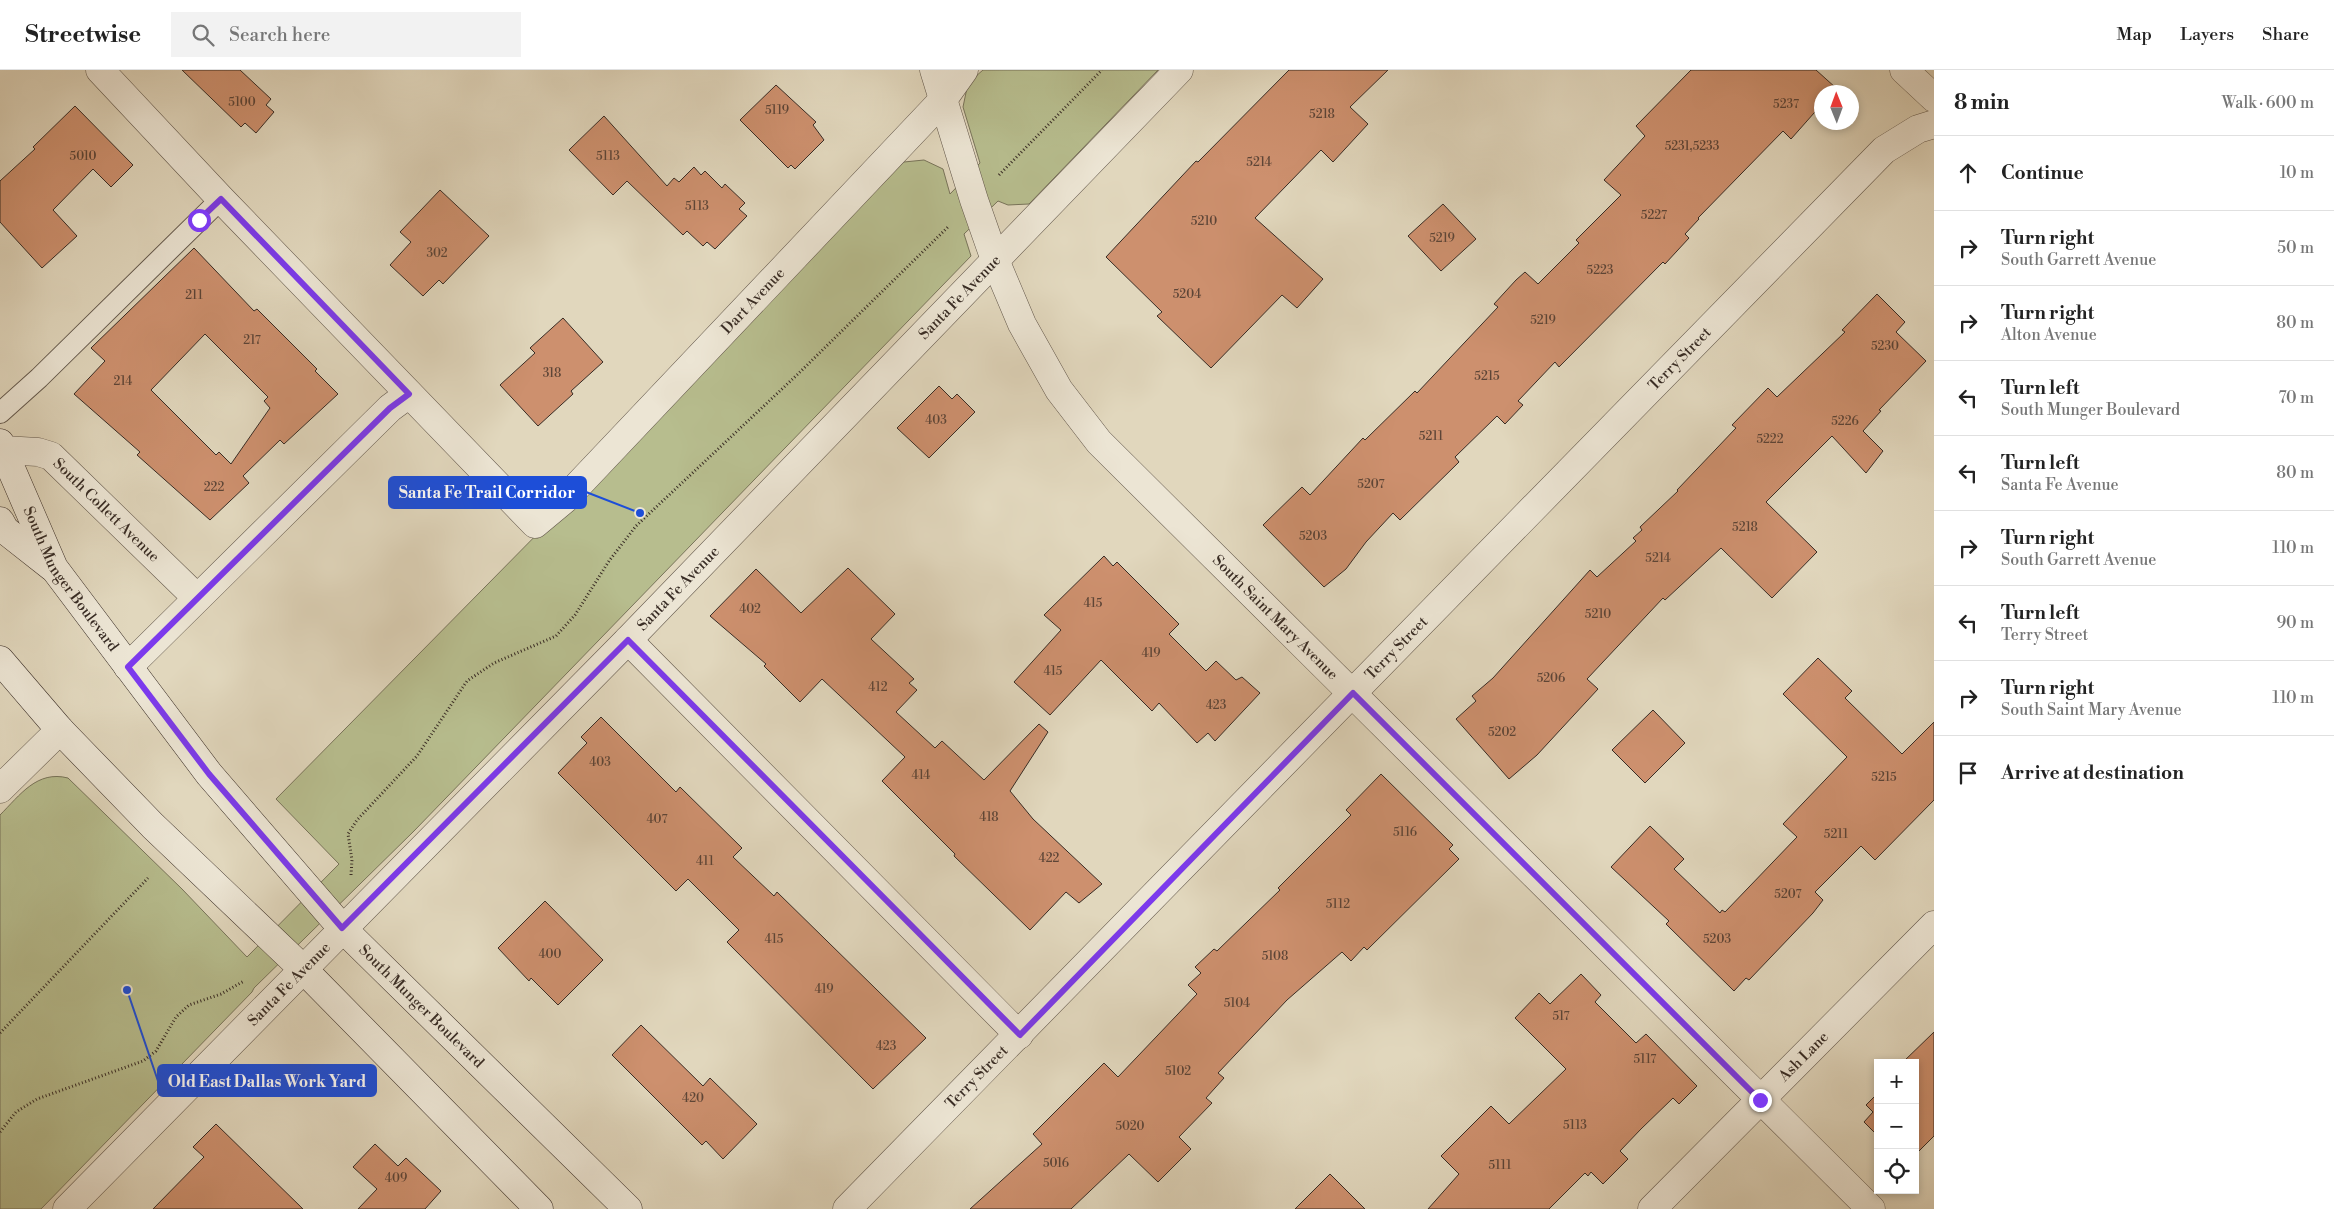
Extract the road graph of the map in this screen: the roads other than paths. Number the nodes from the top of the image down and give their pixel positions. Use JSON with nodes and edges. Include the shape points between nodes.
{"nodes":[{"id":1,"x":100,"y":70,"type":"edge"},
{"id":2,"x":934,"y":70,"type":"edge"},
{"id":3,"x":964,"y":70,"type":"edge"},
{"id":4,"x":1179,"y":70,"type":"edge"},
{"id":5,"x":1904,"y":70,"type":"edge"},
{"id":6,"x":1934,"y":98,"type":"edge"},
{"id":7,"x":942,"y":101,"type":"junction"},
{"id":8,"x":1934,"y":124,"type":"edge"},
{"id":9,"x":221,"y":199,"type":"junction"},
{"id":10,"x":995,"y":260,"type":"junction"},
{"id":11,"x":409,"y":394,"type":"junction"},
{"id":12,"x":0,"y":413,"type":"edge"},
{"id":13,"x":2,"y":446,"type":"edge"},
{"id":14,"x":0,"y":521,"type":"edge"},
{"id":15,"x":54,"y":568,"type":"junction"},
{"id":16,"x":197,"y":598,"type":"junction"},
{"id":17,"x":628,"y":640,"type":"junction"},
{"id":18,"x":0,"y":660,"type":"edge"},
{"id":19,"x":128,"y":667,"type":"junction"},
{"id":20,"x":1353,"y":693,"type":"junction"},
{"id":21,"x":60,"y":730,"type":"junction"},
{"id":22,"x":0,"y":789,"type":"edge"},
{"id":23,"x":1934,"y":925,"type":"edge"},
{"id":24,"x":342,"y":928,"type":"junction"},
{"id":25,"x":302,"y":968,"type":"junction"},
{"id":26,"x":1020,"y":1035,"type":"junction"},
{"id":27,"x":1760,"y":1100,"type":"junction"},
{"id":28,"x":67,"y":1209,"type":"edge"},
{"id":29,"x":539,"y":1209,"type":"edge"},
{"id":30,"x":628,"y":1209,"type":"edge"},
{"id":31,"x":847,"y":1209,"type":"edge"},
{"id":32,"x":1652,"y":1209,"type":"edge"},
{"id":33,"x":1871,"y":1209,"type":"edge"}],
"edges":[{"from":1,"to":9,"type":"street"},
{"from":2,"to":7,"type":"street","name":"South Saint Mary Avenue"},
{"from":3,"to":7,"type":"street","name":"Dart Avenue"},
{"from":4,"to":10,"type":"street","name":"Santa Fe Avenue"},
{"from":5,"to":6,"type":"street"},
{"from":7,"to":10,"type":"street","name":"South Saint Mary Avenue"},
{"from":7,"to":11,"type":"street","name":"Dart Avenue","via":[[565,499],[535,524]]},
{"from":8,"to":20,"type":"street","name":"Terry Street","via":[[1918,129],[1884,150]]},
{"from":9,"to":11,"type":"street"},
{"from":9,"to":12,"type":"lane"},
{"from":10,"to":17,"type":"street","name":"Santa Fe Avenue"},
{"from":10,"to":20,"type":"street","name":"South Saint Mary Avenue","via":[[1022,324],[1059,390],[1099,442]]},
{"from":11,"to":16,"type":"street","via":[[390,408]]},
{"from":13,"to":15,"type":"street","name":"South Munger Boulevard"},
{"from":13,"to":16,"type":"street","name":"South Collett Avenue","via":[[51,456]]},
{"from":14,"to":15,"type":"street","via":[[5,530]]},
{"from":15,"to":19,"type":"street","name":"South Munger Boulevard"},
{"from":16,"to":19,"type":"street"},
{"from":17,"to":24,"type":"street","name":"Santa Fe Avenue"},
{"from":17,"to":26,"type":"street"},
{"from":18,"to":21,"type":"street"},
{"from":19,"to":24,"type":"street","name":"South Munger Boulevard","via":[[209,774]]},
{"from":20,"to":26,"type":"street","name":"Terry Street"},
{"from":20,"to":27,"type":"street","name":"South Saint Mary Avenue"},
{"from":21,"to":22,"type":"street"},
{"from":21,"to":25,"type":"street","via":[[153,826]]},
{"from":23,"to":27,"type":"street","name":"Ash Lane"},
{"from":24,"to":25,"type":"street","name":"Santa Fe Avenue"},
{"from":24,"to":30,"type":"street","name":"South Munger Boulevard"},
{"from":25,"to":28,"type":"street","name":"Santa Fe Avenue"},
{"from":25,"to":29,"type":"street"},
{"from":26,"to":31,"type":"street","name":"Terry Street"},
{"from":27,"to":32,"type":"street","name":"Ash Lane"},
{"from":27,"to":33,"type":"street","name":"South Saint Mary Avenue"}]}
